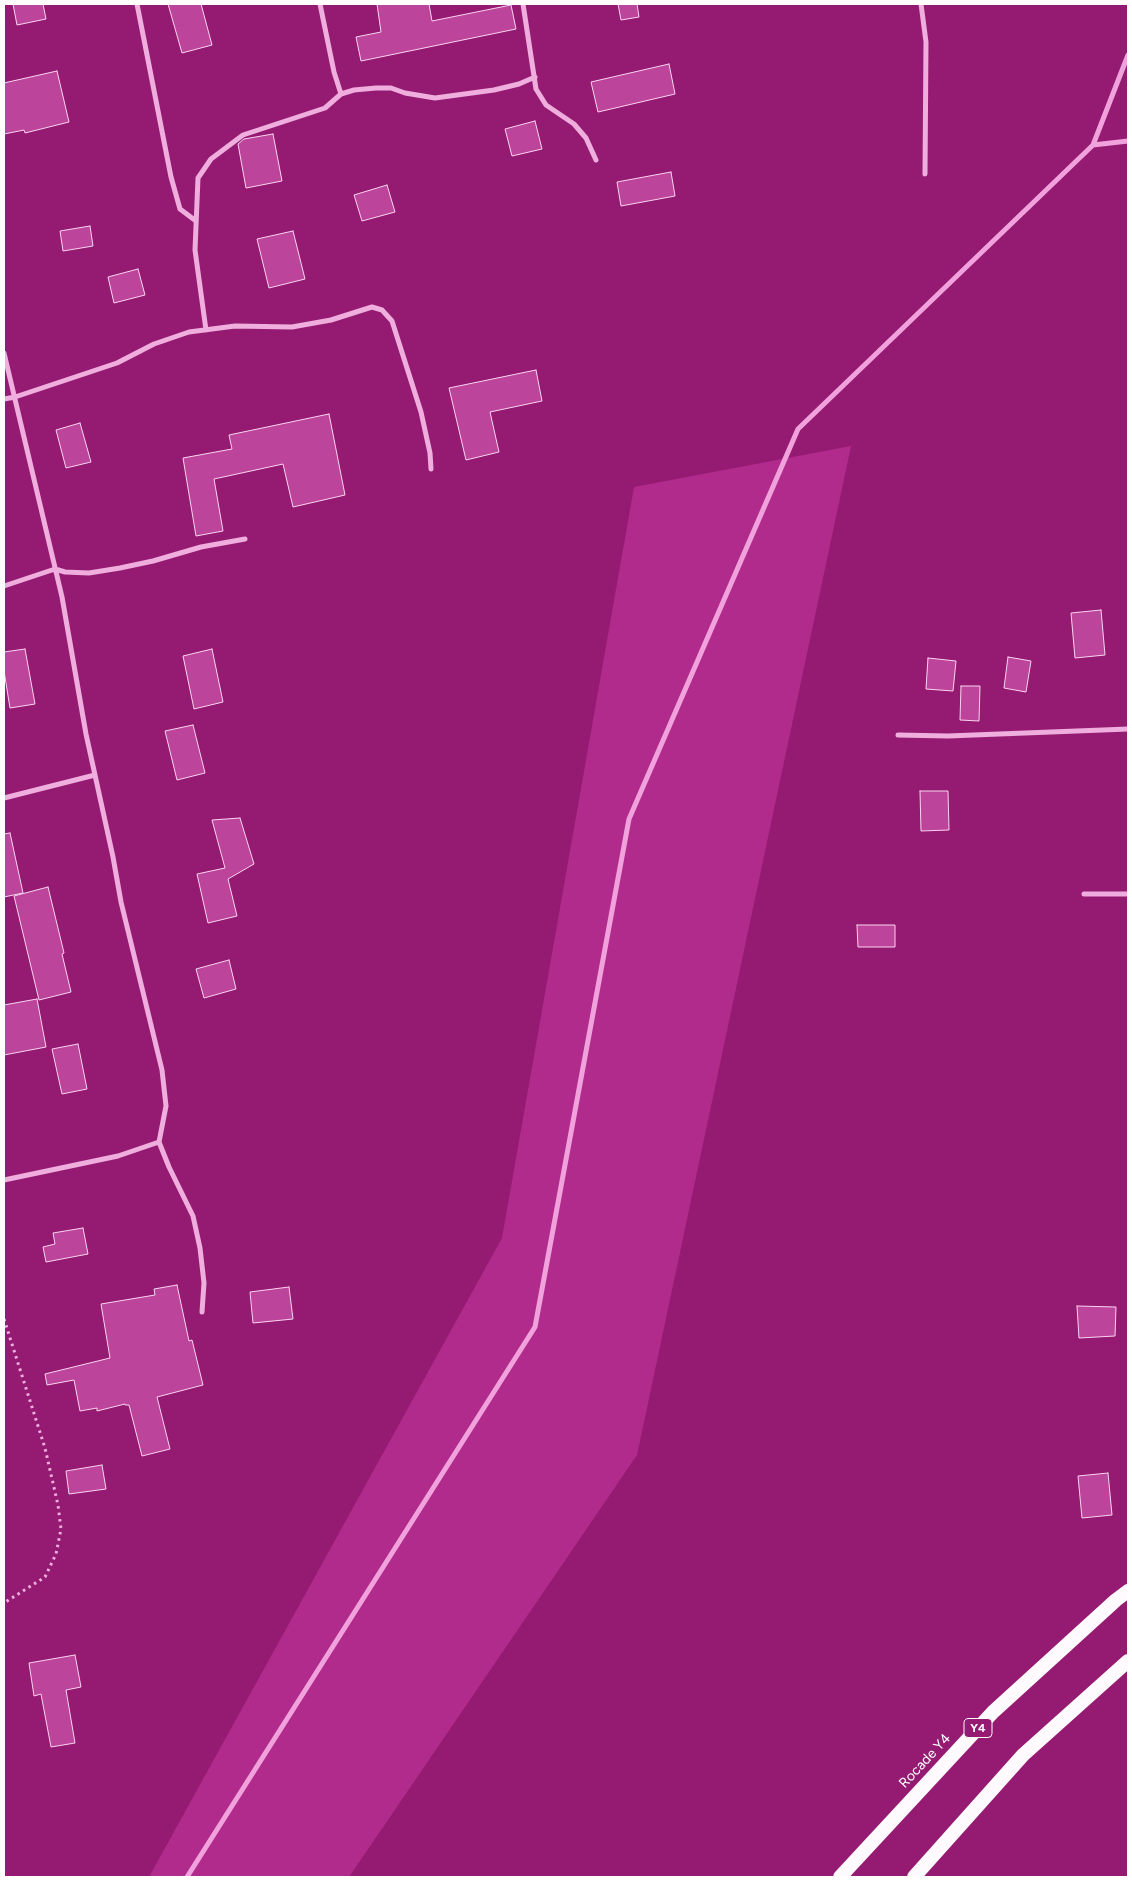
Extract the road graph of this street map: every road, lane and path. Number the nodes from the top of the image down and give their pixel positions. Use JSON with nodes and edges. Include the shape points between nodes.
{"nodes":[{"id":1,"x":136,"y":4,"type":"edge"},
{"id":2,"x":320,"y":4,"type":"edge"},
{"id":3,"x":523,"y":4,"type":"edge"},
{"id":4,"x":921,"y":4,"type":"edge"},
{"id":5,"x":534,"y":77,"type":"junction"},
{"id":6,"x":341,"y":94,"type":"junction"},
{"id":7,"x":596,"y":160,"type":"dead end"},
{"id":8,"x":925,"y":174,"type":"dead end"},
{"id":9,"x":196,"y":221,"type":"junction"},
{"id":10,"x":206,"y":330,"type":"junction"},
{"id":11,"x":4,"y":353,"type":"edge"},
{"id":12,"x":15,"y":397,"type":"junction"},
{"id":13,"x":4,"y":399,"type":"edge"},
{"id":14,"x":431,"y":469,"type":"dead end"},
{"id":15,"x":245,"y":539,"type":"dead end"},
{"id":16,"x":55,"y":568,"type":"junction"},
{"id":17,"x":4,"y":586,"type":"edge"},
{"id":18,"x":1128,"y":729,"type":"edge"},
{"id":19,"x":898,"y":735,"type":"dead end"},
{"id":20,"x":95,"y":775,"type":"junction"},
{"id":21,"x":4,"y":798,"type":"edge"},
{"id":22,"x":1084,"y":894,"type":"dead end"},
{"id":23,"x":1128,"y":894,"type":"edge"},
{"id":24,"x":159,"y":1142,"type":"junction"},
{"id":25,"x":4,"y":1180,"type":"edge"},
{"id":26,"x":202,"y":1312,"type":"dead end"},
{"id":27,"x":4,"y":1318,"type":"edge"},
{"id":28,"x":1128,"y":1591,"type":"edge"},
{"id":29,"x":4,"y":1604,"type":"edge"},
{"id":30,"x":1128,"y":1661,"type":"edge"},
{"id":31,"x":840,"y":1877,"type":"edge"},
{"id":32,"x":914,"y":1877,"type":"edge"}],
"edges":[{"from":1,"to":9,"type":"street","via":[[171,177],[180,209]]},
{"from":2,"to":6,"type":"street"},
{"from":3,"to":5,"type":"street"},
{"from":4,"to":8,"type":"street","via":[[926,42]]},
{"from":5,"to":6,"type":"street","via":[[494,90],[435,98],[391,88]]},
{"from":5,"to":7,"type":"street","via":[[536,89],[546,105],[574,124],[586,138]]},
{"from":6,"to":9,"type":"street","via":[[324,108],[243,135],[211,159],[198,178]]},
{"from":9,"to":10,"type":"street","via":[[194,250]]},
{"from":10,"to":12,"type":"street","via":[[154,344],[117,363]]},
{"from":10,"to":14,"type":"street","via":[[235,326],[292,327],[331,320],[372,307],[382,310],[392,321],[421,412]]},
{"from":11,"to":12,"type":"street"},
{"from":12,"to":13,"type":"street"},
{"from":12,"to":16,"type":"street"},
{"from":15,"to":16,"type":"street","via":[[96,571],[65,572]]},
{"from":16,"to":17,"type":"street"},
{"from":16,"to":20,"type":"street"},
{"from":18,"to":19,"type":"street","via":[[958,736]]},
{"from":20,"to":21,"type":"street"},
{"from":20,"to":24,"type":"street","via":[[121,902],[162,1070],[166,1106]]},
{"from":22,"to":23,"type":"street"},
{"from":24,"to":25,"type":"street","via":[[118,1156]]},
{"from":24,"to":26,"type":"street","via":[[193,1216],[204,1283]]},
{"from":27,"to":29,"type":"path","via":[[45,1448],[61,1529],[56,1554],[46,1577]]},
{"from":28,"to":31,"type":"highway","name":"Rocade Y4","number":"Y4","via":[[993,1712]]},
{"from":30,"to":32,"type":"highway","via":[[1023,1755]]}]}
